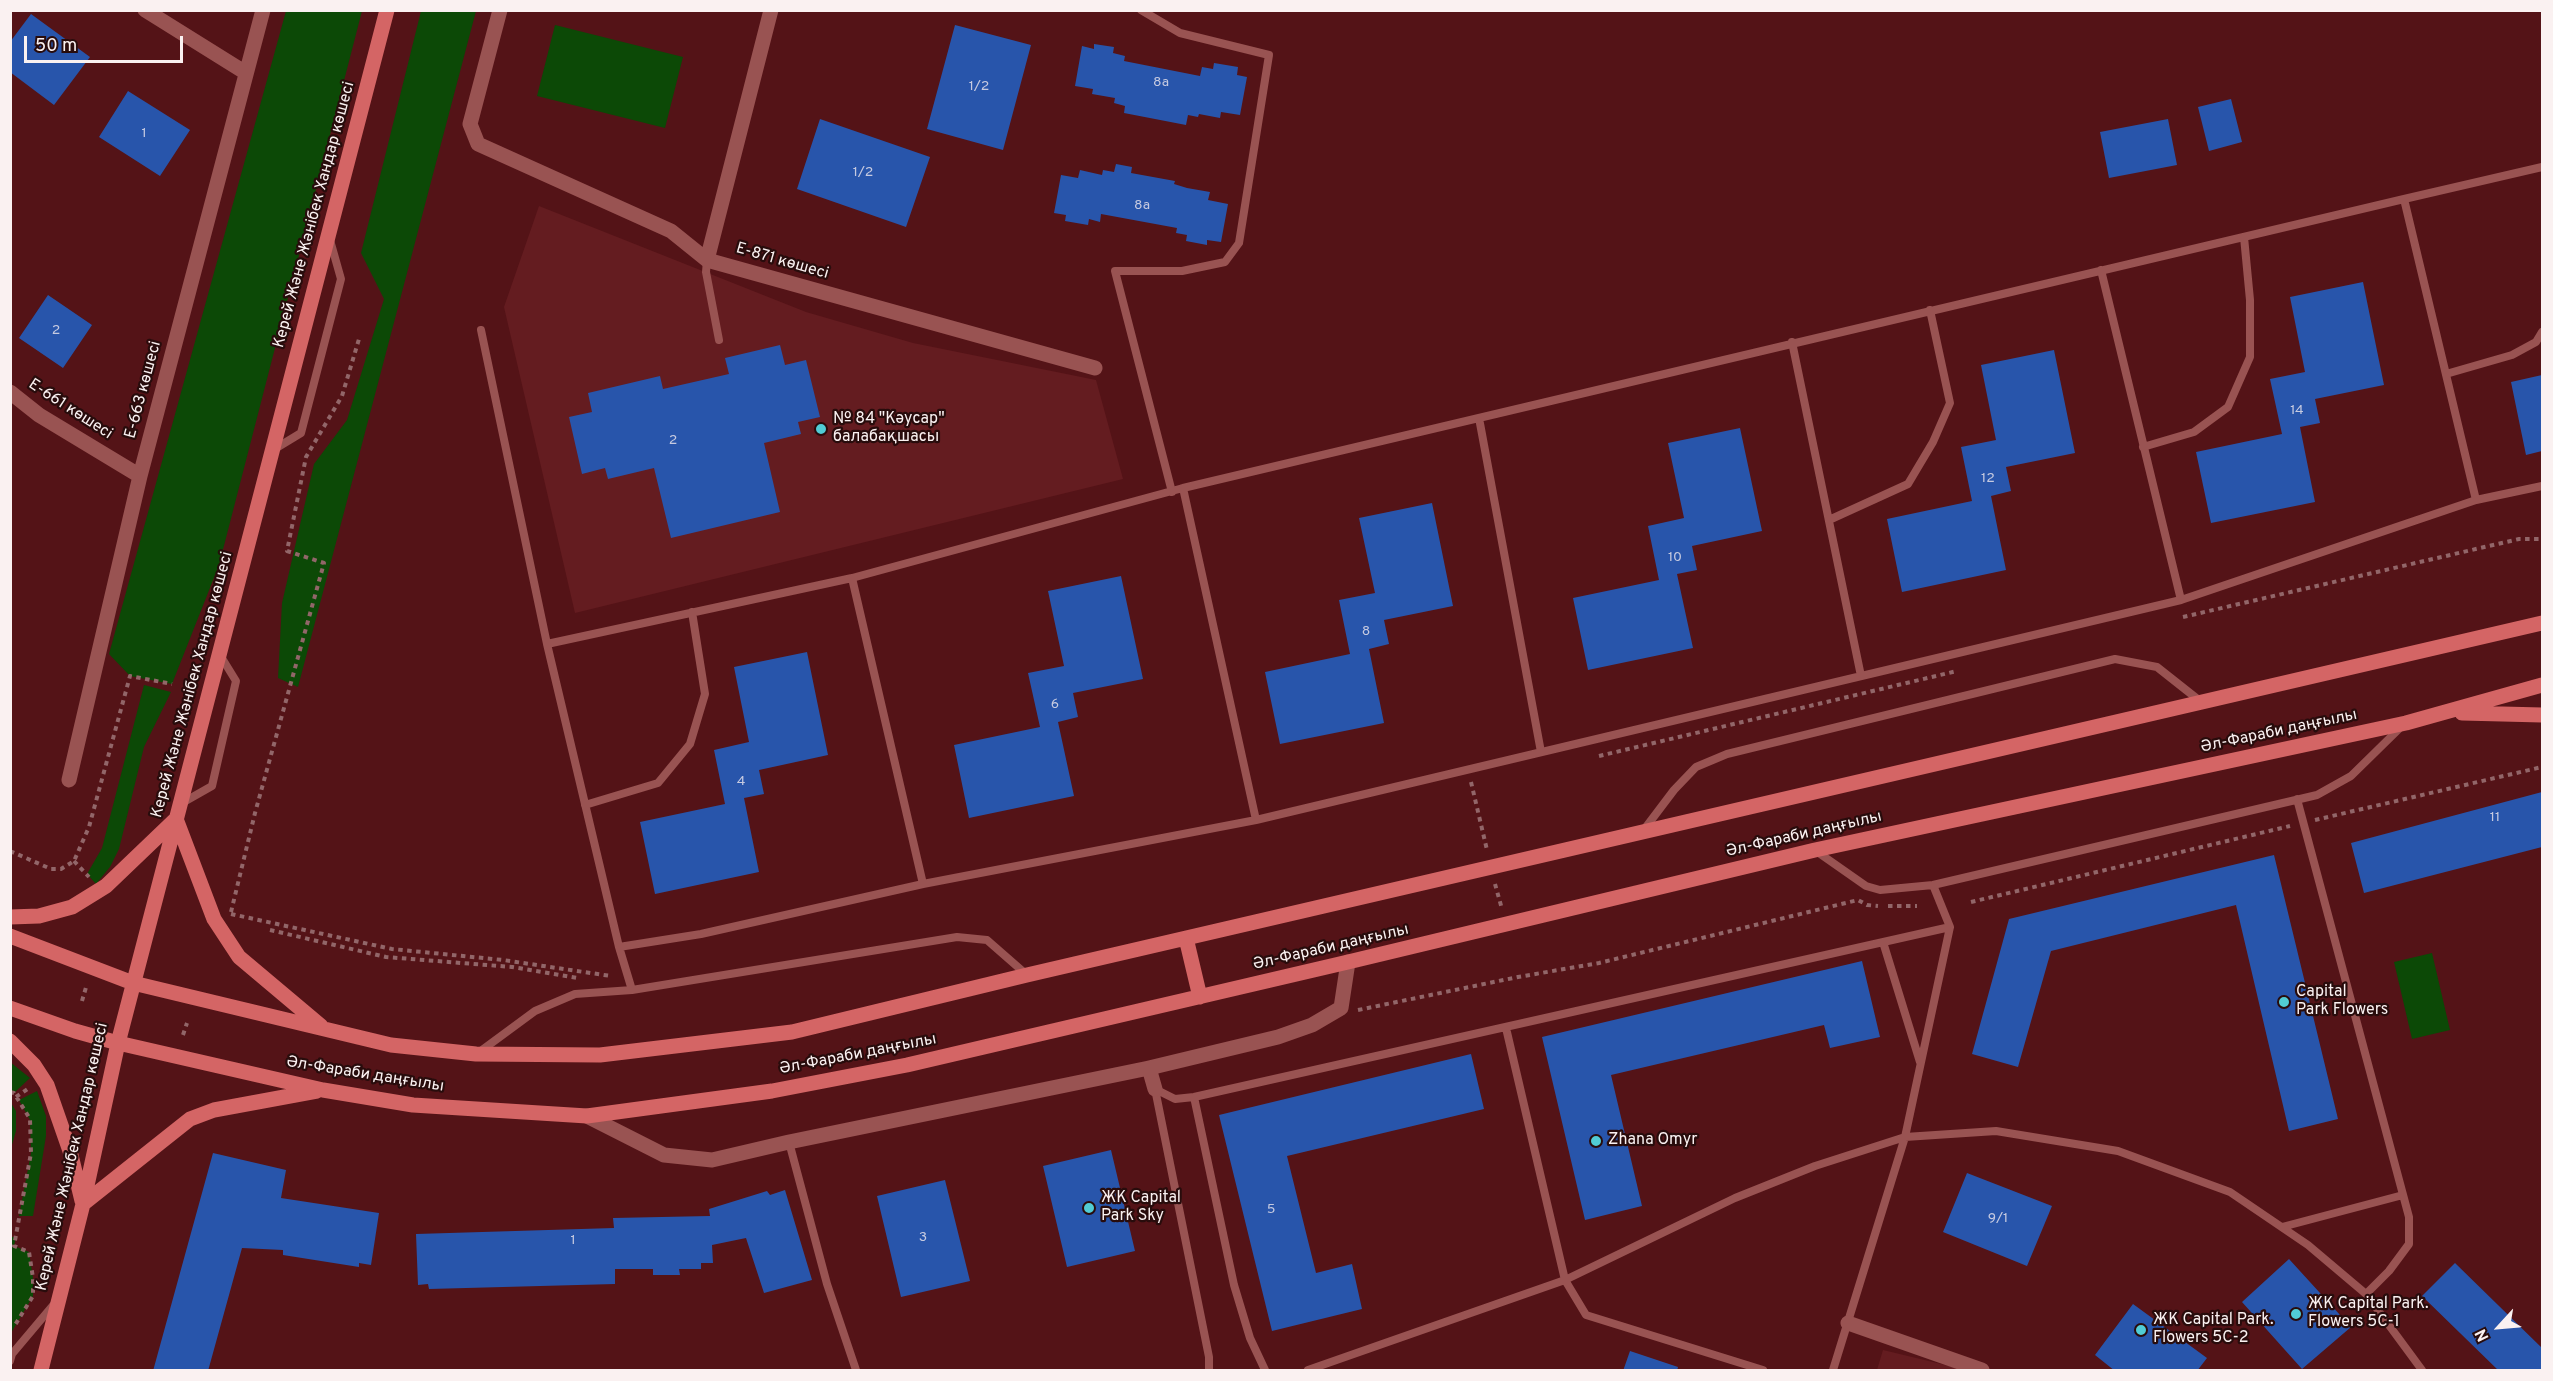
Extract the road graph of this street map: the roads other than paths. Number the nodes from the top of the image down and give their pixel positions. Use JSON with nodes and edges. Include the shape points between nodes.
{"nodes":[{"id":1,"x":145,"y":10,"type":"edge"},
{"id":2,"x":263,"y":10,"type":"edge"},
{"id":3,"x":387,"y":10,"type":"edge"},
{"id":4,"x":500,"y":10,"type":"edge"},
{"id":5,"x":771,"y":10,"type":"edge"},
{"id":6,"x":1141,"y":10,"type":"edge"},
{"id":7,"x":246,"y":73,"type":"junction"},
{"id":8,"x":2542,"y":167,"type":"edge"},
{"id":9,"x":2404,"y":199,"type":"junction"},
{"id":10,"x":329,"y":234,"type":"junction"},
{"id":11,"x":2244,"y":237,"type":"junction"},
{"id":12,"x":707,"y":260,"type":"junction"},
{"id":13,"x":2101,"y":270,"type":"junction"},
{"id":14,"x":1930,"y":310,"type":"junction"},
{"id":15,"x":481,"y":330,"type":"dead end"},
{"id":16,"x":2542,"y":332,"type":"edge"},
{"id":17,"x":719,"y":340,"type":"dead end"},
{"id":18,"x":1792,"y":342,"type":"junction"},
{"id":19,"x":1095,"y":368,"type":"dead end"},
{"id":20,"x":2446,"y":374,"type":"junction"},
{"id":21,"x":10,"y":392,"type":"edge"},
{"id":22,"x":1479,"y":418,"type":"junction"},
{"id":23,"x":2144,"y":447,"type":"junction"},
{"id":24,"x":273,"y":451,"type":"junction"},
{"id":25,"x":140,"y":476,"type":"junction"},
{"id":26,"x":2542,"y":486,"type":"edge"},
{"id":27,"x":1183,"y":488,"type":"junction"},
{"id":28,"x":1172,"y":492,"type":"junction"},
{"id":29,"x":2476,"y":500,"type":"junction"},
{"id":30,"x":1828,"y":520,"type":"junction"},
{"id":31,"x":852,"y":578,"type":"junction"},
{"id":32,"x":2181,"y":600,"type":"junction"},
{"id":33,"x":692,"y":612,"type":"junction"},
{"id":34,"x":2542,"y":623,"type":"edge"},
{"id":35,"x":547,"y":644,"type":"junction"},
{"id":36,"x":220,"y":654,"type":"junction"},
{"id":37,"x":1860,"y":676,"type":"junction"},
{"id":38,"x":2542,"y":685,"type":"edge"},
{"id":39,"x":2200,"y":701,"type":"junction"},
{"id":40,"x":2444,"y":712,"type":"junction"},
{"id":41,"x":2542,"y":715,"type":"edge"},
{"id":42,"x":2406,"y":723,"type":"junction"},
{"id":43,"x":1541,"y":752,"type":"junction"},
{"id":44,"x":69,"y":780,"type":"dead end"},
{"id":45,"x":2297,"y":799,"type":"junction"},
{"id":46,"x":182,"y":803,"type":"junction"},
{"id":47,"x":585,"y":806,"type":"junction"},
{"id":48,"x":176,"y":819,"type":"junction"},
{"id":49,"x":1256,"y":820,"type":"junction"},
{"id":50,"x":1643,"y":831,"type":"junction"},
{"id":51,"x":1815,"y":850,"type":"junction"},
{"id":52,"x":923,"y":885,"type":"junction"},
{"id":53,"x":1933,"y":885,"type":"junction"},
{"id":54,"x":10,"y":917,"type":"edge"},
{"id":55,"x":1950,"y":927,"type":"junction"},
{"id":56,"x":10,"y":936,"type":"edge"},
{"id":57,"x":1186,"y":938,"type":"junction"},
{"id":58,"x":1883,"y":942,"type":"junction"},
{"id":59,"x":619,"y":947,"type":"junction"},
{"id":60,"x":1348,"y":962,"type":"junction"},
{"id":61,"x":1028,"y":975,"type":"junction"},
{"id":62,"x":133,"y":983,"type":"junction"},
{"id":63,"x":632,"y":990,"type":"junction"},
{"id":64,"x":1200,"y":997,"type":"junction"},
{"id":65,"x":10,"y":1008,"type":"edge"},
{"id":66,"x":1506,"y":1028,"type":"junction"},
{"id":67,"x":325,"y":1029,"type":"junction"},
{"id":68,"x":10,"y":1041,"type":"edge"},
{"id":69,"x":118,"y":1043,"type":"junction"},
{"id":70,"x":476,"y":1054,"type":"junction"},
{"id":71,"x":1921,"y":1065,"type":"junction"},
{"id":72,"x":1149,"y":1068,"type":"junction"},
{"id":73,"x":1155,"y":1089,"type":"junction"},
{"id":74,"x":323,"y":1090,"type":"junction"},
{"id":75,"x":1194,"y":1097,"type":"junction"},
{"id":76,"x":587,"y":1116,"type":"junction"},
{"id":77,"x":1905,"y":1137,"type":"junction"},
{"id":78,"x":789,"y":1142,"type":"junction"},
{"id":79,"x":2403,"y":1195,"type":"junction"},
{"id":80,"x":83,"y":1204,"type":"junction"},
{"id":81,"x":2282,"y":1227,"type":"junction"},
{"id":82,"x":1565,"y":1280,"type":"junction"},
{"id":83,"x":2366,"y":1294,"type":"junction"},
{"id":84,"x":59,"y":1299,"type":"junction"},
{"id":85,"x":1848,"y":1323,"type":"junction"},
{"id":86,"x":10,"y":1361,"type":"edge"},
{"id":87,"x":40,"y":1371,"type":"edge"},
{"id":88,"x":856,"y":1371,"type":"edge"},
{"id":89,"x":1209,"y":1371,"type":"edge"},
{"id":90,"x":1265,"y":1371,"type":"edge"},
{"id":91,"x":1308,"y":1371,"type":"edge"},
{"id":92,"x":1763,"y":1371,"type":"edge"},
{"id":93,"x":1833,"y":1371,"type":"edge"},
{"id":94,"x":1982,"y":1371,"type":"edge"},
{"id":95,"x":2422,"y":1371,"type":"edge"}],
"edges":[{"from":1,"to":7,"type":"street"},
{"from":2,"to":7,"type":"street","name":"Е-663 көшесі"},
{"from":3,"to":10,"type":"main road","name":"Керей Және Жәнібек Хандар көшесі"},
{"from":4,"to":12,"type":"street","via":[[470,124],[478,144],[671,231]]},
{"from":5,"to":12,"type":"street","name":"Е-871 көшесі"},
{"from":6,"to":28,"type":"lane","via":[[1180,33],[1269,55],[1239,243],[1225,262],[1182,271],[1115,271]]},
{"from":7,"to":25,"type":"street","name":"Е-663 көшесі"},
{"from":8,"to":9,"type":"lane"},
{"from":9,"to":11,"type":"lane"},
{"from":9,"to":20,"type":"lane"},
{"from":10,"to":24,"type":"main road","name":"Керей Және Жәнібек Хандар көшесі"},
{"from":10,"to":24,"type":"lane","via":[[341,279],[307,411],[301,433]]},
{"from":11,"to":13,"type":"lane"},
{"from":11,"to":23,"type":"lane","via":[[2250,357],[2228,408],[2194,432]]},
{"from":12,"to":17,"type":"lane"},
{"from":12,"to":19,"type":"street","name":"Е-871 көшесі"},
{"from":13,"to":14,"type":"lane"},
{"from":13,"to":23,"type":"lane"},
{"from":14,"to":18,"type":"lane"},
{"from":14,"to":30,"type":"lane","via":[[1950,403],[1933,442],[1908,484]]},
{"from":15,"to":35,"type":"lane"},
{"from":16,"to":20,"type":"lane","via":[[2536,342],[2512,355]]},
{"from":18,"to":22,"type":"lane"},
{"from":18,"to":30,"type":"lane"},
{"from":20,"to":29,"type":"lane"},
{"from":21,"to":25,"type":"street","name":"Е-661 көшесі","via":[[39,415]]},
{"from":22,"to":27,"type":"lane"},
{"from":22,"to":43,"type":"lane"},
{"from":23,"to":32,"type":"lane"},
{"from":24,"to":36,"type":"main road","name":"Керей Және Жәнібек Хандар көшесі"},
{"from":25,"to":44,"type":"street","name":"Е-663 көшесі"},
{"from":26,"to":29,"type":"lane"},
{"from":27,"to":28,"type":"lane"},
{"from":27,"to":49,"type":"lane"},
{"from":28,"to":31,"type":"lane"},
{"from":29,"to":32,"type":"lane"},
{"from":30,"to":37,"type":"lane"},
{"from":31,"to":33,"type":"lane"},
{"from":31,"to":52,"type":"lane"},
{"from":32,"to":37,"type":"lane"},
{"from":33,"to":35,"type":"lane"},
{"from":33,"to":47,"type":"lane","via":[[705,694],[690,744],[658,783]]},
{"from":34,"to":39,"type":"main road","name":"Әл-Фараби даңғылы"},
{"from":35,"to":47,"type":"lane"},
{"from":36,"to":46,"type":"main road","name":"Керей Және Жәнібек Хандар көшесі"},
{"from":36,"to":46,"type":"lane","via":[[236,681],[212,786]]},
{"from":37,"to":43,"type":"lane"},
{"from":38,"to":40,"type":"main road","name":"Әл-Фараби даңғылы"},
{"from":39,"to":50,"type":"main road","name":"Әл-Фараби даңғылы"},
{"from":39,"to":50,"type":"lane","via":[[2157,667],[2115,659],[1727,754],[1696,767]]},
{"from":40,"to":41,"type":"main road"},
{"from":40,"to":42,"type":"main road","name":"Әл-Фараби даңғылы"},
{"from":42,"to":45,"type":"lane","via":[[2351,776],[2317,795]]},
{"from":42,"to":51,"type":"main road","name":"Әл-Фараби даңғылы"},
{"from":43,"to":49,"type":"lane"},
{"from":45,"to":53,"type":"lane"},
{"from":45,"to":79,"type":"lane"},
{"from":46,"to":48,"type":"main road","name":"Керей Және Жәнібек Хандар көшесі"},
{"from":47,"to":59,"type":"lane"},
{"from":48,"to":54,"type":"main road","via":[[106,886],[72,907],[39,916]]},
{"from":48,"to":62,"type":"main road","name":"Керей Және Жәнібек Хандар көшесі"},
{"from":48,"to":67,"type":"main road","via":[[213,919],[239,957]]},
{"from":49,"to":52,"type":"lane"},
{"from":50,"to":57,"type":"main road","name":"Әл-Фараби даңғылы"},
{"from":51,"to":53,"type":"lane","via":[[1866,886],[1880,890]]},
{"from":51,"to":60,"type":"main road","name":"Әл-Фараби даңғылы"},
{"from":52,"to":59,"type":"lane","via":[[701,934]]},
{"from":53,"to":55,"type":"lane"},
{"from":55,"to":58,"type":"lane"},
{"from":55,"to":71,"type":"lane"},
{"from":56,"to":62,"type":"main road","name":"Әл-Фараби даңғылы"},
{"from":57,"to":61,"type":"main road","name":"Әл-Фараби даңғылы"},
{"from":57,"to":64,"type":"main road"},
{"from":58,"to":66,"type":"lane"},
{"from":58,"to":71,"type":"lane"},
{"from":59,"to":63,"type":"lane"},
{"from":60,"to":64,"type":"main road","name":"Әл-Фараби даңғылы"},
{"from":60,"to":72,"type":"street","via":[[1341,1008],[1312,1025]]},
{"from":61,"to":63,"type":"lane","via":[[987,940],[957,938]]},
{"from":61,"to":70,"type":"main road","name":"Әл-Фараби даңғылы","via":[[792,1032],[600,1055]]},
{"from":62,"to":67,"type":"main road","name":"Әл-Фараби даңғылы"},
{"from":62,"to":69,"type":"main road","name":"Керей Және Жәнібек Хандар көшесі"},
{"from":63,"to":70,"type":"lane","via":[[575,994],[535,1011]]},
{"from":64,"to":76,"type":"main road","name":"Әл-Фараби даңғылы","via":[[907,1065]]},
{"from":65,"to":69,"type":"main road","name":"Әл-Фараби даңғылы"},
{"from":66,"to":75,"type":"lane"},
{"from":66,"to":82,"type":"lane"},
{"from":67,"to":70,"type":"main road","name":"Әл-Фараби даңғылы","via":[[391,1045]]},
{"from":68,"to":80,"type":"main road","via":[[47,1085]]},
{"from":69,"to":74,"type":"main road","name":"Әл-Фараби даңғылы"},
{"from":69,"to":80,"type":"main road","name":"Керей Және Жәнібек Хандар көшесі"},
{"from":71,"to":77,"type":"lane"},
{"from":72,"to":73,"type":"street"},
{"from":72,"to":78,"type":"street"},
{"from":73,"to":75,"type":"lane","via":[[1175,1099]]},
{"from":73,"to":89,"type":"lane"},
{"from":74,"to":76,"type":"main road","name":"Әл-Фараби даңғылы","via":[[413,1105]]},
{"from":74,"to":80,"type":"main road","via":[[214,1110],[190,1119]]},
{"from":75,"to":90,"type":"lane","via":[[1234,1285]]},
{"from":76,"to":78,"type":"street","via":[[664,1155],[712,1160]]},
{"from":77,"to":81,"type":"lane","via":[[1996,1131],[2118,1151],[2230,1192]]},
{"from":77,"to":82,"type":"lane","via":[[1815,1166],[1735,1198]]},
{"from":77,"to":85,"type":"lane"},
{"from":78,"to":88,"type":"lane","via":[[827,1284]]},
{"from":79,"to":81,"type":"lane"},
{"from":79,"to":83,"type":"lane","via":[[2409,1217],[2409,1244]]},
{"from":80,"to":84,"type":"main road","name":"Керей Және Жәнібек Хандар көшесі"},
{"from":81,"to":83,"type":"lane"},
{"from":82,"to":91,"type":"lane"},
{"from":82,"to":92,"type":"lane","via":[[1586,1315]]},
{"from":83,"to":95,"type":"lane"},
{"from":84,"to":86,"type":"lane"},
{"from":84,"to":87,"type":"main road","name":"Керей Және Жәнібек Хандар көшесі"},
{"from":85,"to":93,"type":"lane"},
{"from":85,"to":94,"type":"street"}]}
